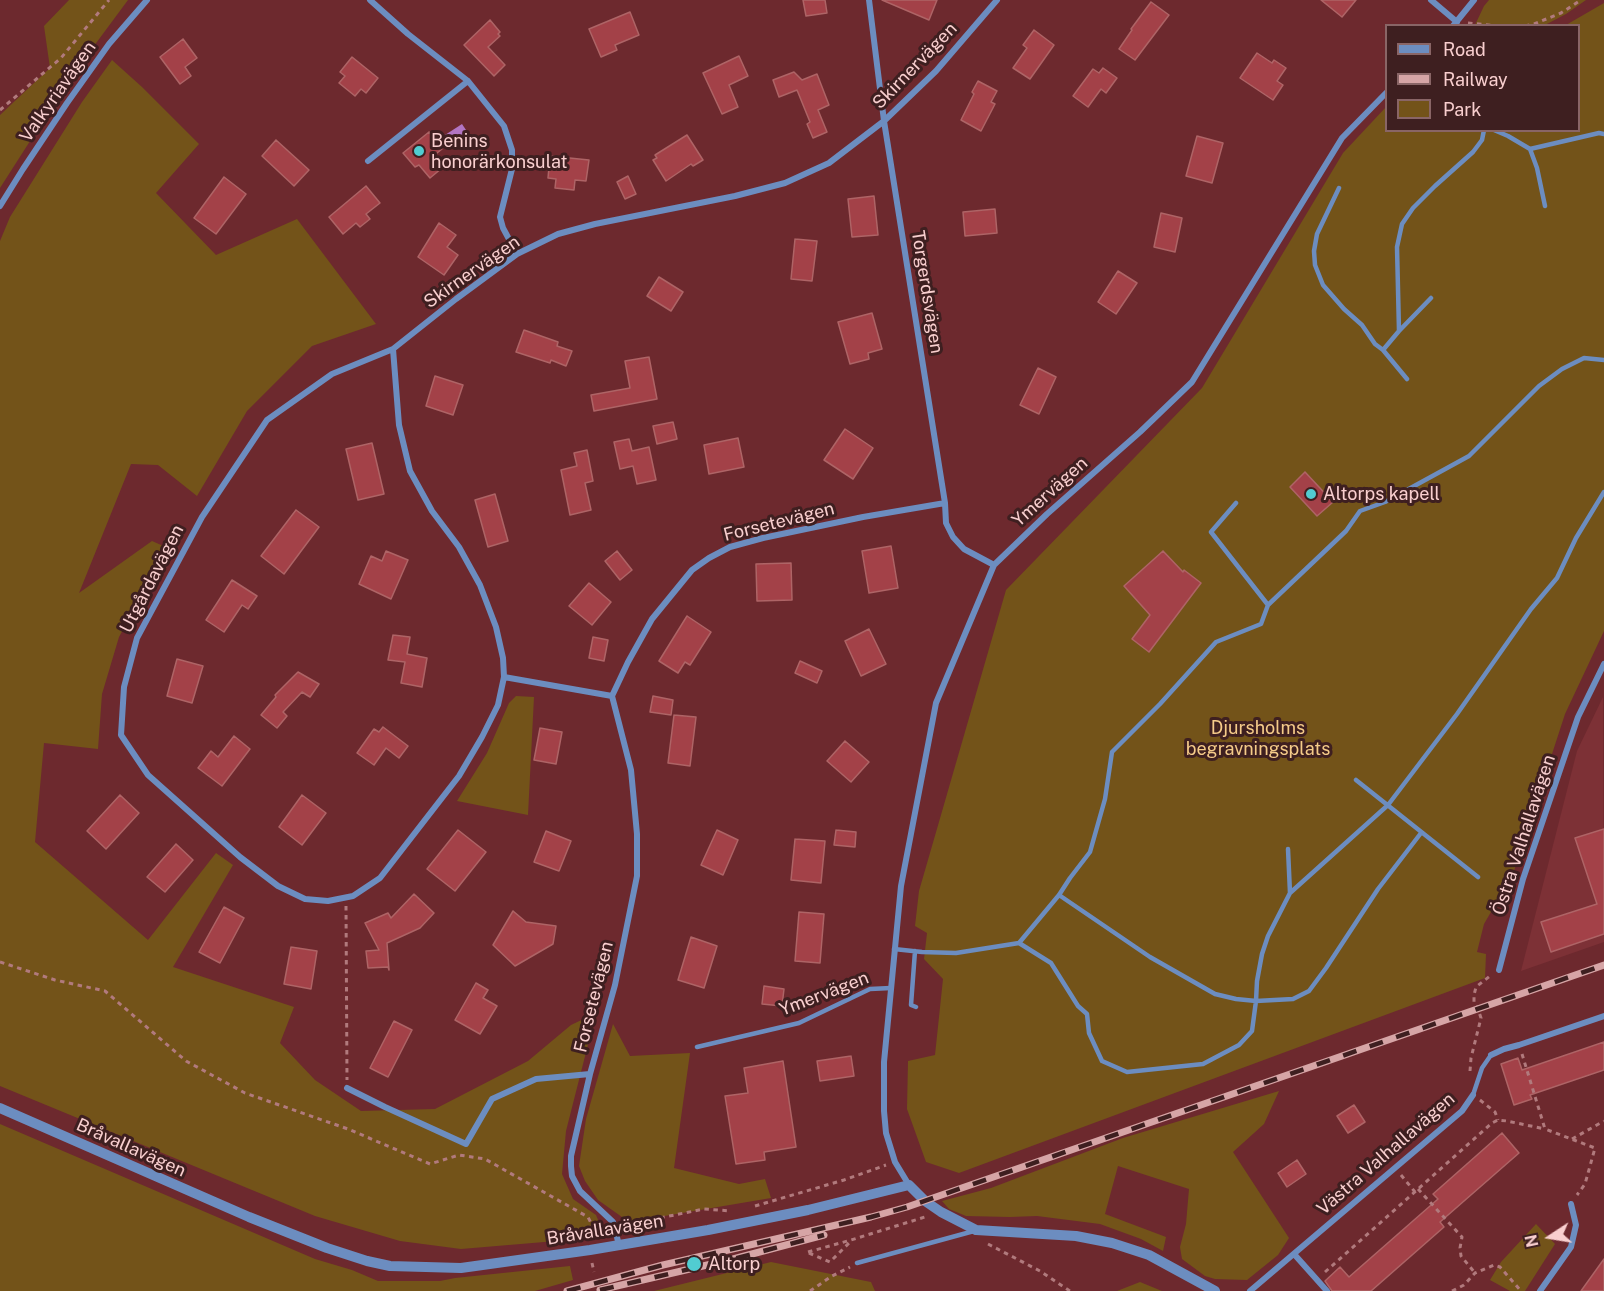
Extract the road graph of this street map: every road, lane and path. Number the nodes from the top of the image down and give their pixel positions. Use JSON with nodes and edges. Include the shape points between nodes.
{"nodes":[{"id":1,"x":109,"y":0,"type":"edge"},
{"id":2,"x":147,"y":0,"type":"edge"},
{"id":3,"x":370,"y":0,"type":"edge"},
{"id":4,"x":869,"y":0,"type":"edge"},
{"id":5,"x":997,"y":0,"type":"edge"},
{"id":6,"x":1431,"y":0,"type":"edge"},
{"id":7,"x":1474,"y":0,"type":"edge"},
{"id":8,"x":1581,"y":0,"type":"edge"},
{"id":9,"x":1455,"y":24,"type":"edge"},
{"id":10,"x":1534,"y":24,"type":"edge"},
{"id":11,"x":468,"y":81,"type":"junction"},
{"id":12,"x":1385,"y":94,"type":"edge"},
{"id":13,"x":0,"y":110,"type":"edge"},
{"id":14,"x":884,"y":121,"type":"junction"},
{"id":15,"x":1484,"y":132,"type":"edge"},
{"id":16,"x":1499,"y":132,"type":"edge"},
{"id":17,"x":1604,"y":134,"type":"edge"},
{"id":18,"x":1530,"y":149,"type":"junction"},
{"id":19,"x":368,"y":161,"type":"dead end"},
{"id":20,"x":1339,"y":188,"type":"dead end"},
{"id":21,"x":0,"y":206,"type":"edge"},
{"id":22,"x":1545,"y":206,"type":"dead end"},
{"id":23,"x":517,"y":254,"type":"junction"},
{"id":24,"x":1431,"y":298,"type":"dead end"},
{"id":25,"x":1399,"y":331,"type":"junction"},
{"id":26,"x":393,"y":349,"type":"junction"},
{"id":27,"x":1383,"y":350,"type":"junction"},
{"id":28,"x":1604,"y":360,"type":"edge"},
{"id":29,"x":1407,"y":380,"type":"dead end"},
{"id":30,"x":1604,"y":492,"type":"edge"},
{"id":31,"x":945,"y":503,"type":"junction"},
{"id":32,"x":1236,"y":503,"type":"dead end"},
{"id":33,"x":994,"y":565,"type":"junction"},
{"id":34,"x":1268,"y":605,"type":"junction"},
{"id":35,"x":1604,"y":664,"type":"edge"},
{"id":36,"x":504,"y":677,"type":"junction"},
{"id":37,"x":612,"y":696,"type":"junction"},
{"id":38,"x":1356,"y":780,"type":"dead end"},
{"id":39,"x":1388,"y":805,"type":"junction"},
{"id":40,"x":1421,"y":833,"type":"junction"},
{"id":41,"x":1288,"y":849,"type":"dead end"},
{"id":42,"x":1478,"y":877,"type":"dead end"},
{"id":43,"x":1290,"y":893,"type":"junction"},
{"id":44,"x":1059,"y":895,"type":"junction"},
{"id":45,"x":346,"y":898,"type":"junction"},
{"id":46,"x":1019,"y":943,"type":"junction"},
{"id":47,"x":894,"y":950,"type":"junction"},
{"id":48,"x":915,"y":951,"type":"junction"},
{"id":49,"x":0,"y":962,"type":"edge"},
{"id":50,"x":1499,"y":970,"type":"joint"},
{"id":51,"x":891,"y":988,"type":"junction"},
{"id":52,"x":1256,"y":1001,"type":"junction"},
{"id":53,"x":916,"y":1007,"type":"dead end"},
{"id":54,"x":1604,"y":1016,"type":"edge"},
{"id":55,"x":1519,"y":1045,"type":"junction"},
{"id":56,"x":698,"y":1047,"type":"dead end"},
{"id":57,"x":1491,"y":1055,"type":"joint"},
{"id":58,"x":590,"y":1074,"type":"junction"},
{"id":59,"x":347,"y":1088,"type":"joint"},
{"id":60,"x":1473,"y":1095,"type":"junction"},
{"id":61,"x":0,"y":1108,"type":"edge"},
{"id":62,"x":1498,"y":1120,"type":"junction"},
{"id":63,"x":1604,"y":1121,"type":"edge"},
{"id":64,"x":1545,"y":1129,"type":"junction"},
{"id":65,"x":1572,"y":1139,"type":"junction"},
{"id":66,"x":895,"y":1162,"type":"junction"},
{"id":67,"x":1405,"y":1179,"type":"dead end"},
{"id":68,"x":909,"y":1185,"type":"junction"},
{"id":69,"x":1416,"y":1191,"type":"junction"},
{"id":70,"x":1571,"y":1204,"type":"joint"},
{"id":71,"x":753,"y":1206,"type":"dead end"},
{"id":72,"x":735,"y":1212,"type":"dead end"},
{"id":73,"x":940,"y":1212,"type":"junction"},
{"id":74,"x":615,"y":1228,"type":"junction"},
{"id":75,"x":980,"y":1231,"type":"junction"},
{"id":76,"x":851,"y":1240,"type":"junction"},
{"id":77,"x":619,"y":1245,"type":"junction"},
{"id":78,"x":1294,"y":1254,"type":"junction"},
{"id":79,"x":857,"y":1263,"type":"joint"},
{"id":80,"x":1475,"y":1272,"type":"junction"},
{"id":81,"x":1317,"y":1279,"type":"junction"},
{"id":82,"x":810,"y":1291,"type":"edge"},
{"id":83,"x":1070,"y":1291,"type":"edge"},
{"id":84,"x":1215,"y":1291,"type":"edge"},
{"id":85,"x":1250,"y":1291,"type":"edge"},
{"id":86,"x":1327,"y":1291,"type":"edge"},
{"id":87,"x":1452,"y":1291,"type":"edge"},
{"id":88,"x":1521,"y":1291,"type":"edge"},
{"id":89,"x":1540,"y":1291,"type":"edge"}],
"edges":[{"from":1,"to":13,"type":"path","via":[[61,58]]},
{"from":2,"to":21,"type":"street","name":"Valkyriavägen","via":[[109,44]]},
{"from":3,"to":11,"type":"street"},
{"from":4,"to":14,"type":"street","name":"Torgerdsvägen"},
{"from":5,"to":14,"type":"street","name":"Skirnervägen","via":[[936,71]]},
{"from":6,"to":9,"type":"street"},
{"from":7,"to":9,"type":"street"},
{"from":8,"to":10,"type":"path"},
{"from":11,"to":19,"type":"street"},
{"from":11,"to":23,"type":"street","via":[[504,126],[512,150],[512,169],[500,216]]},
{"from":12,"to":33,"type":"street","name":"Ymervägen","via":[[1342,138],[1192,382]]},
{"from":14,"to":23,"type":"street","name":"Skirnervägen","via":[[829,163],[785,183],[595,224],[558,234]]},
{"from":14,"to":31,"type":"street","name":"Torgerdsvägen"},
{"from":15,"to":25,"type":"lane","via":[[1473,152],[1413,208],[1402,224],[1397,247]]},
{"from":16,"to":18,"type":"lane"},
{"from":17,"to":18,"type":"lane"},
{"from":18,"to":22,"type":"lane"},
{"from":20,"to":27,"type":"lane","via":[[1317,234],[1315,266],[1323,285]]},
{"from":23,"to":26,"type":"street","name":"Skirnervägen"},
{"from":24,"to":25,"type":"lane"},
{"from":25,"to":27,"type":"lane"},
{"from":26,"to":36,"type":"street","via":[[399,425],[410,471],[480,585],[496,627]]},
{"from":26,"to":45,"type":"street","name":"Utgårdavägen","via":[[333,374],[267,420],[202,516],[142,628],[124,687],[121,735],[148,775],[278,886],[305,899]]},
{"from":27,"to":29,"type":"lane"},
{"from":28,"to":34,"type":"lane","via":[[1584,358],[1562,369],[1539,386],[1469,456],[1385,502],[1360,511],[1346,531]]},
{"from":30,"to":39,"type":"lane","via":[[1557,578]]},
{"from":31,"to":33,"type":"street","name":"Torgerdsvägen","via":[[946,523],[953,537],[964,549]]},
{"from":31,"to":37,"type":"street","name":"Forsetevägen","via":[[763,538],[730,547],[709,558],[693,570],[652,619]]},
{"from":32,"to":34,"type":"lane","via":[[1210,532]]},
{"from":33,"to":47,"type":"street","name":"Ymervägen","via":[[936,703],[901,886]]},
{"from":34,"to":44,"type":"lane","via":[[1261,624],[1216,642],[1112,752],[1105,799],[1090,852]]},
{"from":35,"to":50,"type":"street","name":"Östra Valhallavägen","via":[[1578,717],[1523,879]]},
{"from":36,"to":37,"type":"street"},
{"from":36,"to":45,"type":"street","name":"Utgårdavägen","via":[[498,705],[459,776],[380,878]]},
{"from":37,"to":58,"type":"street","name":"Forsetevägen","via":[[631,770],[637,876],[615,985]]},
{"from":38,"to":39,"type":"lane"},
{"from":39,"to":40,"type":"lane"},
{"from":39,"to":43,"type":"lane"},
{"from":40,"to":42,"type":"lane"},
{"from":40,"to":52,"type":"lane","via":[[1309,991],[1293,999]]},
{"from":41,"to":43,"type":"lane"},
{"from":43,"to":52,"type":"lane","via":[[1265,945]]},
{"from":44,"to":46,"type":"lane"},
{"from":44,"to":52,"type":"lane","via":[[1187,980],[1215,994]]},
{"from":45,"to":59,"type":"path"},
{"from":46,"to":48,"type":"lane","via":[[956,952]]},
{"from":46,"to":52,"type":"lane","via":[[1051,963],[1087,1014],[1089,1033],[1102,1061],[1127,1072],[1212,1060],[1239,1045],[1252,1031]]},
{"from":47,"to":48,"type":"lane"},
{"from":47,"to":51,"type":"street","name":"Ymervägen"},
{"from":48,"to":53,"type":"lane","via":[[911,1005]]},
{"from":49,"to":74,"type":"path","via":[[105,991],[186,1061],[245,1093],[348,1129],[429,1164],[459,1155],[485,1159],[588,1217],[591,1233]]},
{"from":50,"to":60,"type":"path","name":"Västra Valhallavägen","via":[[1476,987],[1474,995],[1481,1018],[1470,1068]]},
{"from":51,"to":56,"type":"lane","name":"Ymervägen","via":[[870,989],[799,1023]]},
{"from":51,"to":66,"type":"street","name":"Ymervägen","via":[[884,1111]]},
{"from":54,"to":55,"type":"street"},
{"from":55,"to":57,"type":"street"},
{"from":55,"to":64,"type":"path"},
{"from":57,"to":60,"type":"lane"},
{"from":58,"to":59,"type":"street","name":"Forsetevägen","via":[[536,1079],[492,1099],[466,1144]]},
{"from":58,"to":74,"type":"street","name":"Forsetevägen","via":[[571,1156],[572,1176],[580,1191]]},
{"from":60,"to":62,"type":"path","via":[[1496,1112]]},
{"from":60,"to":78,"type":"street","name":"Västra Valhallavägen","via":[[1462,1111]]},
{"from":61,"to":77,"type":"street","name":"Bråvallavägen","via":[[260,1222],[367,1261],[390,1266],[461,1268]]},
{"from":62,"to":64,"type":"path"},
{"from":62,"to":69,"type":"path"},
{"from":63,"to":65,"type":"path"},
{"from":64,"to":65,"type":"path"},
{"from":65,"to":70,"type":"path","via":[[1595,1148],[1585,1184]]},
{"from":66,"to":68,"type":"street","name":"Ymervägen"},
{"from":66,"to":71,"type":"path"},
{"from":67,"to":69,"type":"path"},
{"from":68,"to":73,"type":"street"},
{"from":68,"to":77,"type":"street","name":"Bråvallavägen","via":[[808,1210]]},
{"from":69,"to":80,"type":"path","via":[[1462,1237],[1461,1256]]},
{"from":69,"to":81,"type":"path"},
{"from":70,"to":89,"type":"street","via":[[1576,1226],[1571,1247]]},
{"from":72,"to":74,"type":"path","via":[[704,1209]]},
{"from":73,"to":75,"type":"street"},
{"from":73,"to":76,"type":"path"},
{"from":74,"to":77,"type":"street","name":"Forsetevägen"},
{"from":75,"to":79,"type":"lane"},
{"from":75,"to":83,"type":"path","via":[[988,1244]]},
{"from":75,"to":84,"type":"street","via":[[1076,1236],[1112,1243],[1149,1255]]},
{"from":76,"to":76,"type":"path","via":[[830,1262],[809,1253]]},
{"from":78,"to":81,"type":"street"},
{"from":78,"to":85,"type":"street","name":"Västra Valhallavägen"},
{"from":79,"to":82,"type":"path"},
{"from":80,"to":87,"type":"path","via":[[1464,1285]]},
{"from":80,"to":88,"type":"path","via":[[1494,1265],[1500,1267]]},
{"from":81,"to":86,"type":"street"}]}
